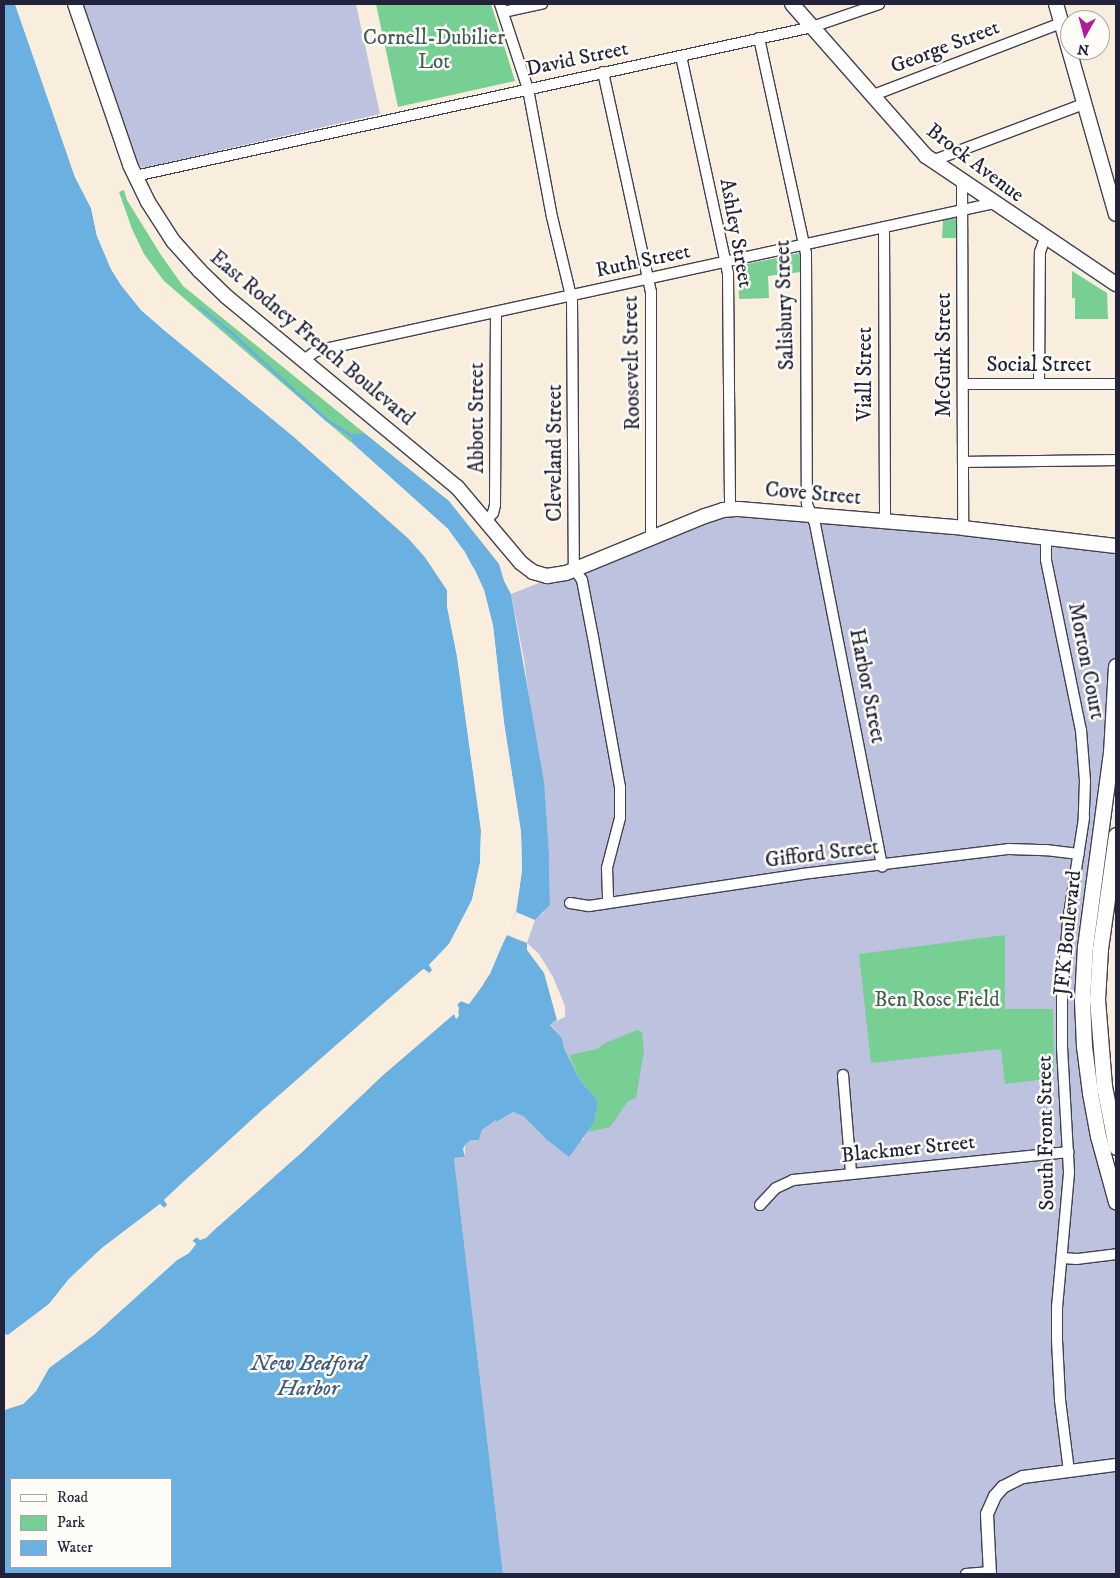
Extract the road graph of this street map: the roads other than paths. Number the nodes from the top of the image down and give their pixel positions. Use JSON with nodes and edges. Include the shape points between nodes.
{"nodes":[{"id":1,"x":75,"y":4,"type":"edge"},
{"id":2,"x":542,"y":4,"type":"edge"},
{"id":3,"x":792,"y":4,"type":"edge"},
{"id":4,"x":879,"y":4,"type":"edge"},
{"id":5,"x":1056,"y":4,"type":"edge"},
{"id":6,"x":502,"y":8,"type":"edge"},
{"id":7,"x":1060,"y":19,"type":"edge"},
{"id":8,"x":1060,"y":23,"type":"edge"},
{"id":9,"x":812,"y":27,"type":"junction"},
{"id":10,"x":759,"y":38,"type":"junction"},
{"id":11,"x":681,"y":56,"type":"junction"},
{"id":12,"x":1072,"y":60,"type":"edge"},
{"id":13,"x":603,"y":72,"type":"junction"},
{"id":14,"x":528,"y":89,"type":"junction"},
{"id":15,"x":871,"y":96,"type":"junction"},
{"id":16,"x":1084,"y":104,"type":"junction"},
{"id":17,"x":932,"y":161,"type":"junction"},
{"id":18,"x":135,"y":176,"type":"junction"},
{"id":19,"x":962,"y":181,"type":"junction"},
{"id":20,"x":994,"y":203,"type":"junction"},
{"id":21,"x":962,"y":210,"type":"junction"},
{"id":22,"x":1116,"y":214,"type":"edge"},
{"id":23,"x":884,"y":227,"type":"junction"},
{"id":24,"x":1045,"y":238,"type":"junction"},
{"id":25,"x":804,"y":244,"type":"junction"},
{"id":26,"x":726,"y":262,"type":"junction"},
{"id":27,"x":648,"y":279,"type":"junction"},
{"id":28,"x":1116,"y":284,"type":"edge"},
{"id":29,"x":572,"y":296,"type":"junction"},
{"id":30,"x":496,"y":312,"type":"junction"},
{"id":31,"x":304,"y":360,"type":"junction"},
{"id":32,"x":963,"y":384,"type":"junction"},
{"id":33,"x":1039,"y":384,"type":"junction"},
{"id":34,"x":1116,"y":384,"type":"edge"},
{"id":35,"x":1116,"y":460,"type":"edge"},
{"id":36,"x":963,"y":462,"type":"junction"},
{"id":37,"x":730,"y":510,"type":"junction"},
{"id":38,"x":811,"y":514,"type":"junction"},
{"id":39,"x":885,"y":520,"type":"junction"},
{"id":40,"x":486,"y":521,"type":"junction"},
{"id":41,"x":963,"y":528,"type":"junction"},
{"id":42,"x":1046,"y":536,"type":"junction"},
{"id":43,"x":652,"y":538,"type":"junction"},
{"id":44,"x":1116,"y":546,"type":"edge"},
{"id":45,"x":521,"y":563,"type":"joint"},
{"id":46,"x":575,"y":570,"type":"junction"},
{"id":47,"x":1116,"y":666,"type":"edge"},
{"id":48,"x":1116,"y":836,"type":"edge"},
{"id":49,"x":1079,"y":854,"type":"junction"},
{"id":50,"x":882,"y":866,"type":"junction"},
{"id":51,"x":1096,"y":867,"type":"junction"},
{"id":52,"x":1114,"y":869,"type":"edge"},
{"id":53,"x":570,"y":903,"type":"dead end"},
{"id":54,"x":608,"y":903,"type":"junction"},
{"id":55,"x":843,"y":1075,"type":"dead end"},
{"id":56,"x":1116,"y":1147,"type":"edge"},
{"id":57,"x":1069,"y":1152,"type":"junction"},
{"id":58,"x":852,"y":1173,"type":"junction"},
{"id":59,"x":1116,"y":1202,"type":"edge"},
{"id":60,"x":760,"y":1205,"type":"dead end"},
{"id":61,"x":1116,"y":1254,"type":"edge"},
{"id":62,"x":1062,"y":1258,"type":"junction"},
{"id":63,"x":1116,"y":1465,"type":"edge"},
{"id":64,"x":1069,"y":1471,"type":"junction"},
{"id":65,"x":990,"y":1573,"type":"edge"},
{"id":66,"x":966,"y":1574,"type":"edge"}],
"edges":[{"from":1,"to":18,"type":"main road","name":"East Rodney French Boulevard"},
{"from":2,"to":6,"type":"street"},
{"from":3,"to":9,"type":"main road","name":"Brock Avenue"},
{"from":4,"to":9,"type":"street","name":"David Street"},
{"from":5,"to":7,"type":"main road"},
{"from":6,"to":14,"type":"street","name":"Cleveland Street"},
{"from":8,"to":15,"type":"street","name":"George Street"},
{"from":9,"to":10,"type":"street","name":"David Street"},
{"from":9,"to":15,"type":"main road","name":"Brock Avenue"},
{"from":10,"to":11,"type":"street","name":"David Street"},
{"from":10,"to":25,"type":"street","name":"Salisbury Street"},
{"from":11,"to":13,"type":"street","name":"David Street"},
{"from":11,"to":26,"type":"street","name":"Ashley Street"},
{"from":12,"to":16,"type":"main road"},
{"from":13,"to":14,"type":"street","name":"David Street"},
{"from":13,"to":27,"type":"street","name":"Roosevelt Street"},
{"from":14,"to":18,"type":"street","name":"David Street"},
{"from":14,"to":29,"type":"street","name":"Cleveland Street","via":[[552,217]]},
{"from":15,"to":17,"type":"main road","name":"Brock Avenue","via":[[918,150]]},
{"from":16,"to":17,"type":"street"},
{"from":16,"to":22,"type":"main road"},
{"from":17,"to":19,"type":"main road","name":"Brock Avenue"},
{"from":18,"to":31,"type":"main road","name":"East Rodney French Boulevard","via":[[166,231],[191,261],[227,297]]},
{"from":19,"to":20,"type":"main road","name":"Brock Avenue"},
{"from":19,"to":21,"type":"street","name":"McGurk Street"},
{"from":20,"to":21,"type":"street","name":"Ruth Street"},
{"from":20,"to":24,"type":"main road","name":"Brock Avenue"},
{"from":21,"to":23,"type":"street","name":"Ruth Street"},
{"from":21,"to":32,"type":"street","name":"McGurk Street"},
{"from":23,"to":25,"type":"street","name":"Ruth Street"},
{"from":23,"to":39,"type":"street","name":"Viall Street"},
{"from":24,"to":28,"type":"main road","name":"Brock Avenue"},
{"from":24,"to":33,"type":"street","via":[[1040,252]]},
{"from":25,"to":26,"type":"street","name":"Ruth Street"},
{"from":25,"to":38,"type":"street","name":"Salisbury Street","via":[[807,266],[807,504]]},
{"from":26,"to":27,"type":"street","name":"Ruth Street"},
{"from":26,"to":37,"type":"street","name":"Ashley Street"},
{"from":27,"to":29,"type":"street","name":"Ruth Street"},
{"from":27,"to":43,"type":"street","name":"Roosevelt Street","via":[[651,296]]},
{"from":29,"to":30,"type":"street","name":"Ruth Street"},
{"from":29,"to":46,"type":"street","name":"Cleveland Street"},
{"from":30,"to":31,"type":"street","name":"Ruth Street","via":[[316,351]]},
{"from":30,"to":40,"type":"street","name":"Abbott Street","via":[[495,505]]},
{"from":31,"to":40,"type":"main road","name":"East Rodney French Boulevard","via":[[452,483]]},
{"from":32,"to":33,"type":"street","name":"Social Street"},
{"from":32,"to":36,"type":"street","name":"McGurk Street"},
{"from":33,"to":34,"type":"street","name":"Social Street"},
{"from":35,"to":36,"type":"street"},
{"from":36,"to":41,"type":"street","name":"McGurk Street"},
{"from":37,"to":38,"type":"main road","name":"Cove Street"},
{"from":37,"to":43,"type":"main road","name":"Cove Street","via":[[705,516]]},
{"from":38,"to":39,"type":"main road","name":"Cove Street"},
{"from":38,"to":50,"type":"street","name":"Harbor Street"},
{"from":39,"to":41,"type":"main road","name":"Cove Street"},
{"from":40,"to":45,"type":"main road","name":"East Rodney French Boulevard"},
{"from":41,"to":42,"type":"main road","name":"Cove Street"},
{"from":42,"to":44,"type":"main road","name":"Cove Street"},
{"from":42,"to":49,"type":"street","name":"Morton Court","via":[[1046,560],[1084,756],[1085,800]]},
{"from":43,"to":46,"type":"main road","name":"Cove Street"},
{"from":45,"to":46,"type":"main road","name":"Cove Street","via":[[533,572],[547,576]]},
{"from":46,"to":54,"type":"street","name":"Cleveland Street","via":[[582,580],[620,787],[620,818],[607,868]]},
{"from":47,"to":51,"type":"main road","name":"JFK Boulevard","via":[[1111,752]]},
{"from":48,"to":52,"type":"main road","name":"JFK Boulevard"},
{"from":49,"to":50,"type":"street","name":"Gifford Street","via":[[1009,849]]},
{"from":49,"to":57,"type":"street","name":"South Front Street","via":[[1068,921],[1062,997]]},
{"from":50,"to":54,"type":"street","name":"Gifford Street","via":[[802,874]]},
{"from":51,"to":52,"type":"street"},
{"from":51,"to":59,"type":"main road","name":"JFK Boulevard","via":[[1084,965],[1083,1030],[1095,1123]]},
{"from":52,"to":56,"type":"main road","name":"JFK Boulevard","via":[[1100,949],[1098,1012],[1104,1086]]},
{"from":53,"to":54,"type":"street","name":"Gifford Street","via":[[588,906]]},
{"from":55,"to":58,"type":"street"},
{"from":57,"to":58,"type":"street","name":"Blackmer Street"},
{"from":57,"to":62,"type":"street","name":"South Front Street"},
{"from":58,"to":60,"type":"street","name":"Blackmer Street","via":[[793,1180],[776,1188]]},
{"from":61,"to":62,"type":"street"},
{"from":62,"to":64,"type":"street","name":"South Front Street","via":[[1057,1340]]},
{"from":63,"to":64,"type":"street"},
{"from":64,"to":65,"type":"street","via":[[1023,1477],[1003,1487],[995,1496],[987,1514]]},
{"from":65,"to":66,"type":"street"}]}
